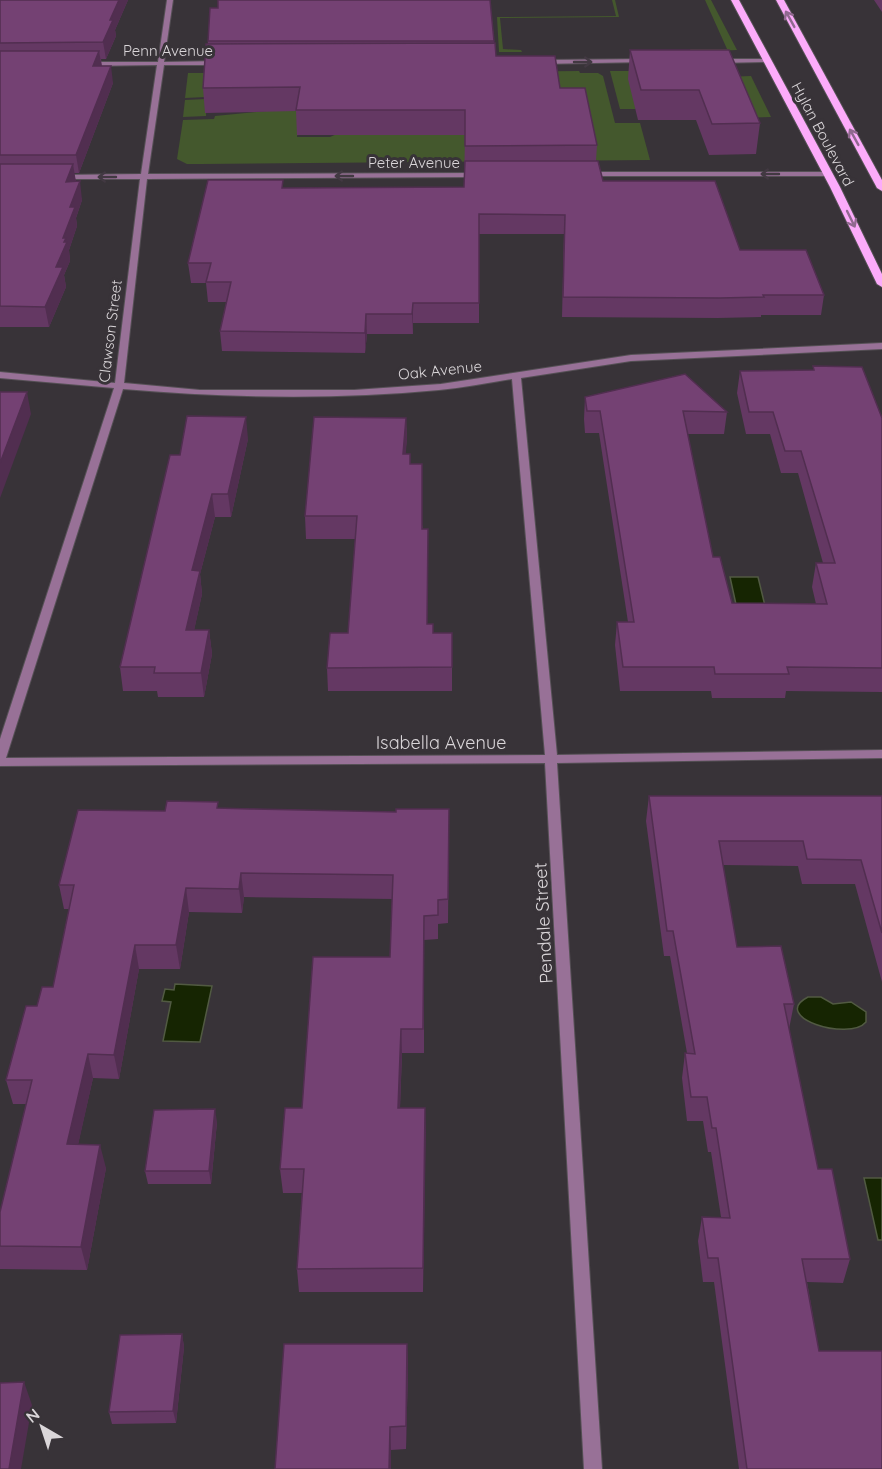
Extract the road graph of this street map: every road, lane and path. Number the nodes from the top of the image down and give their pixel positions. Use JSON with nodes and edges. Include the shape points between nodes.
{"nodes":[{"id":1,"x":170,"y":0,"type":"edge"},
{"id":2,"x":735,"y":0,"type":"edge"},
{"id":3,"x":780,"y":0,"type":"edge"},
{"id":4,"x":654,"y":61,"type":"edge"},
{"id":5,"x":710,"y":61,"type":"edge"},
{"id":6,"x":768,"y":61,"type":"junction"},
{"id":7,"x":531,"y":62,"type":"edge"},
{"id":8,"x":224,"y":63,"type":"edge"},
{"id":9,"x":78,"y":64,"type":"edge"},
{"id":10,"x":161,"y":64,"type":"junction"},
{"id":11,"x":577,"y":174,"type":"edge"},
{"id":12,"x":828,"y":174,"type":"junction"},
{"id":13,"x":484,"y":175,"type":"edge"},
{"id":14,"x":55,"y":177,"type":"edge"},
{"id":15,"x":144,"y":177,"type":"junction"},
{"id":16,"x":880,"y":182,"type":"edge"},
{"id":17,"x":882,"y":284,"type":"edge"},
{"id":18,"x":882,"y":346,"type":"edge"},
{"id":19,"x":0,"y":375,"type":"edge"},
{"id":20,"x":516,"y":377,"type":"junction"},
{"id":21,"x":119,"y":387,"type":"junction"},
{"id":22,"x":882,"y":754,"type":"edge"},
{"id":23,"x":0,"y":758,"type":"edge"},
{"id":24,"x":551,"y":759,"type":"junction"},
{"id":25,"x":0,"y":762,"type":"edge"},
{"id":26,"x":593,"y":1469,"type":"edge"}],
"edges":[{"from":1,"to":10,"type":"street","name":"Clawson Street"},
{"from":2,"to":6,"type":"main road","name":"Hylan Boulevard"},
{"from":16,"to":3,"type":"main road","name":"Hylan Boulevard","one_way":true},
{"from":7,"to":4,"type":"street","one_way":true},
{"from":5,"to":6,"type":"street"},
{"from":6,"to":12,"type":"main road","name":"Hylan Boulevard"},
{"from":8,"to":10,"type":"street","name":"Penn Avenue"},
{"from":9,"to":10,"type":"street","name":"Penn Avenue"},
{"from":10,"to":15,"type":"street","name":"Clawson Street"},
{"from":12,"to":11,"type":"street","one_way":true},
{"from":12,"to":17,"type":"main road","name":"Hylan Boulevard","one_way":true},
{"from":13,"to":15,"type":"street","name":"Peter Avenue","one_way":true},
{"from":15,"to":14,"type":"street","name":"Peter Avenue","one_way":true},
{"from":15,"to":21,"type":"street","name":"Clawson Street"},
{"from":18,"to":20,"type":"street","name":"Oak Avenue","via":[[631,358]]},
{"from":19,"to":21,"type":"street","name":"Oak Avenue"},
{"from":20,"to":21,"type":"street","name":"Oak Avenue","via":[[354,393],[200,393]]},
{"from":20,"to":24,"type":"street","name":"Pendale Street"},
{"from":21,"to":23,"type":"street","name":"Clawson Street"},
{"from":22,"to":24,"type":"street","name":"Isabella Avenue"},
{"from":24,"to":25,"type":"street","name":"Isabella Avenue"},
{"from":24,"to":26,"type":"street","name":"Pendale Street"}]}
